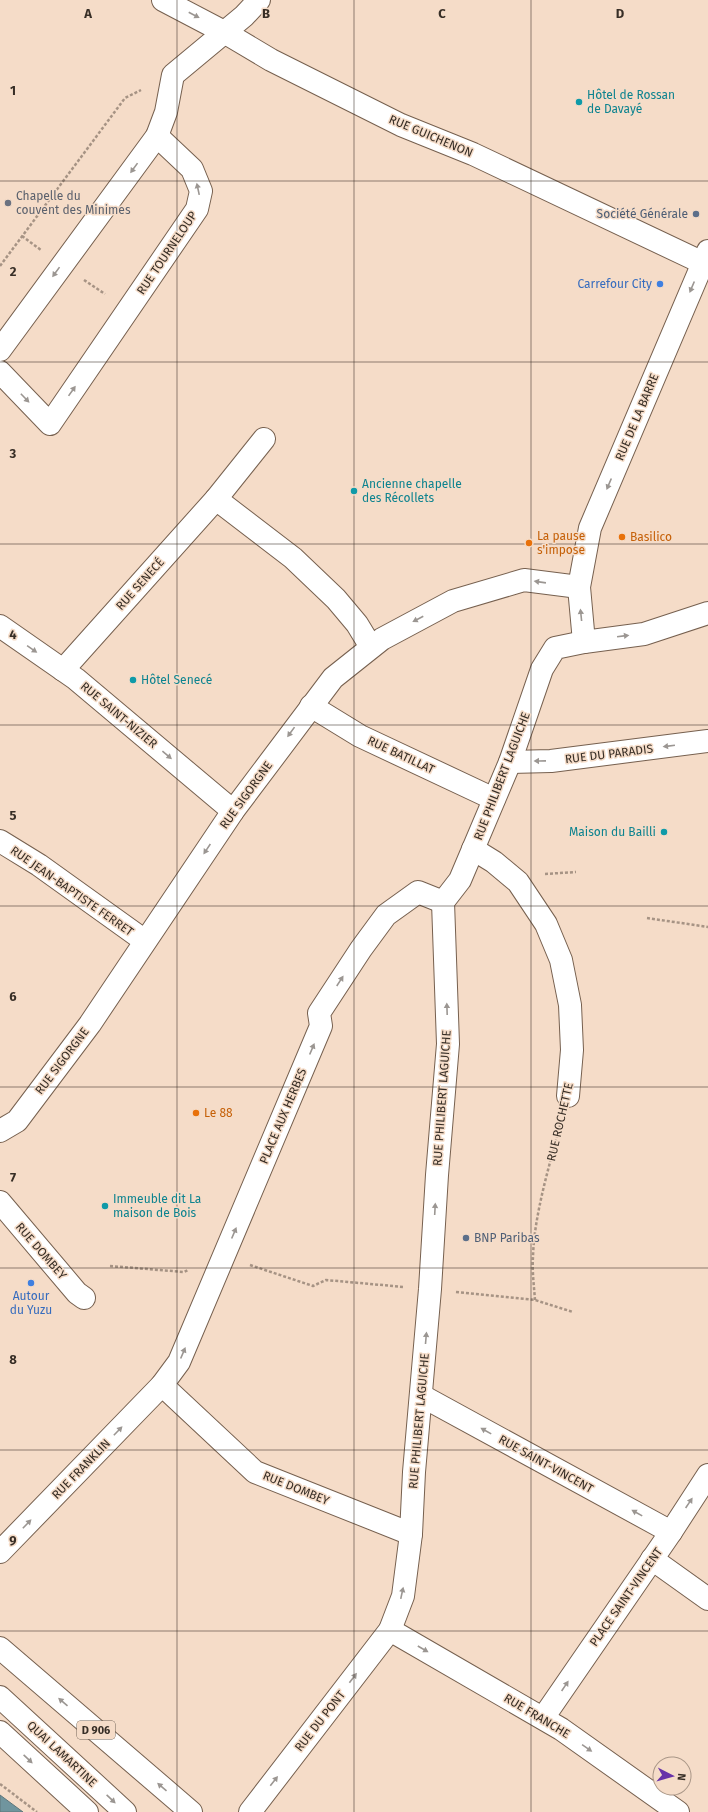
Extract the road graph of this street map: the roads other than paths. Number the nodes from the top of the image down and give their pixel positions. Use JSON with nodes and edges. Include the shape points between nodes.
{"nodes":[{"id":1,"x":163,"y":0,"type":"edge"},
{"id":2,"x":259,"y":0,"type":"edge"},
{"id":3,"x":224,"y":32,"type":"junction"},
{"id":4,"x":157,"y":136,"type":"junction"},
{"id":5,"x":705,"y":257,"type":"edge"},
{"id":6,"x":0,"y":350,"type":"edge"},
{"id":7,"x":0,"y":372,"type":"edge"},
{"id":8,"x":264,"y":438,"type":"dead end"},
{"id":9,"x":216,"y":498,"type":"junction"},
{"id":10,"x":579,"y":587,"type":"junction"},
{"id":11,"x":708,"y":613,"type":"edge"},
{"id":12,"x":0,"y":626,"type":"edge"},
{"id":13,"x":584,"y":642,"type":"junction"},
{"id":14,"x":370,"y":647,"type":"junction"},
{"id":15,"x":63,"y":670,"type":"junction"},
{"id":16,"x":311,"y":706,"type":"junction"},
{"id":17,"x":708,"y":742,"type":"edge"},
{"id":18,"x":510,"y":762,"type":"junction"},
{"id":19,"x":494,"y":799,"type":"junction"},
{"id":20,"x":233,"y":811,"type":"junction"},
{"id":21,"x":0,"y":841,"type":"edge"},
{"id":22,"x":473,"y":849,"type":"junction"},
{"id":23,"x":443,"y":902,"type":"junction"},
{"id":24,"x":145,"y":941,"type":"junction"},
{"id":25,"x":568,"y":1096,"type":"road end"},
{"id":26,"x":0,"y":1131,"type":"edge"},
{"id":27,"x":0,"y":1202,"type":"edge"},
{"id":28,"x":84,"y":1298,"type":"dead end"},
{"id":29,"x":162,"y":1385,"type":"junction"},
{"id":30,"x":422,"y":1396,"type":"junction"},
{"id":31,"x":708,"y":1475,"type":"edge"},
{"id":32,"x":671,"y":1532,"type":"junction"},
{"id":33,"x":411,"y":1534,"type":"junction"},
{"id":34,"x":0,"y":1552,"type":"edge"},
{"id":35,"x":652,"y":1559,"type":"junction"},
{"id":36,"x":708,"y":1599,"type":"edge"},
{"id":37,"x":390,"y":1630,"type":"junction"},
{"id":38,"x":0,"y":1648,"type":"edge"},
{"id":39,"x":0,"y":1697,"type":"edge"},
{"id":40,"x":543,"y":1718,"type":"junction"},
{"id":41,"x":0,"y":1732,"type":"edge"},
{"id":42,"x":87,"y":1812,"type":"edge"},
{"id":43,"x":124,"y":1812,"type":"edge"},
{"id":44,"x":192,"y":1812,"type":"edge"},
{"id":45,"x":250,"y":1812,"type":"edge"},
{"id":46,"x":678,"y":1812,"type":"edge"}],
"edges":[{"from":1,"to":3,"type":"street","name":"RUE GUICHENON","one_way":true},
{"from":2,"to":3,"type":"street"},
{"from":3,"to":4,"type":"street","via":[[173,75],[166,112]]},
{"from":3,"to":5,"type":"street","name":"RUE GUICHENON","via":[[270,60],[401,125],[473,154]]},
{"from":4,"to":6,"type":"street","one_way":true},
{"from":7,"to":4,"type":"street","name":"RUE TOURNELOUP","one_way":true,"via":[[50,424],[197,209],[201,191],[192,169]]},
{"from":5,"to":10,"type":"street","name":"RUE DE LA BARRE","one_way":true,"via":[[590,528]]},
{"from":8,"to":9,"type":"street","name":"RUE SENECÉ"},
{"from":9,"to":14,"type":"street","via":[[293,558],[336,599],[357,624]]},
{"from":9,"to":15,"type":"street","name":"RUE SENECÉ"},
{"from":13,"to":10,"type":"street","one_way":true},
{"from":10,"to":14,"type":"street","name":"RUE SIGORGNE","one_way":true,"via":[[524,580],[453,601],[382,638]]},
{"from":13,"to":11,"type":"street","name":"RUE PHILIBERT LAGUICHE","one_way":true,"via":[[644,634]]},
{"from":12,"to":15,"type":"street","name":"RUE SAINT-NIZIER","one_way":true},
{"from":13,"to":18,"type":"street","name":"RUE PHILIBERT LAGUICHE","via":[[554,648],[542,669]]},
{"from":14,"to":16,"type":"street","name":"RUE SIGORGNE","via":[[333,678]]},
{"from":15,"to":20,"type":"street","name":"RUE SAINT-NIZIER","one_way":true},
{"from":16,"to":19,"type":"street","name":"RUE BATILLAT","via":[[360,736]]},
{"from":16,"to":20,"type":"street","name":"RUE SIGORGNE","one_way":true},
{"from":17,"to":18,"type":"street","name":"RUE DU PARADIS","one_way":true,"via":[[551,761]]},
{"from":18,"to":19,"type":"street","name":"RUE PHILIBERT LAGUICHE"},
{"from":19,"to":22,"type":"street","name":"RUE PHILIBERT LAGUICHE"},
{"from":20,"to":24,"type":"street","name":"RUE SIGORGNE","one_way":true},
{"from":21,"to":24,"type":"street","name":"RUE JEAN-BAPTISTE FERRET","via":[[39,865]]},
{"from":22,"to":23,"type":"street","name":"RUE PHILIBERT LAGUICHE","via":[[460,880]]},
{"from":22,"to":25,"type":"street","name":"RUE ROCHETTE","via":[[518,882],[546,924],[561,960],[570,1006],[572,1050]]},
{"from":29,"to":23,"type":"street","name":"PLACE AUX HERBES","one_way":true,"via":[[179,1362],[224,1257],[321,1026],[319,1013],[386,915],[418,892]]},
{"from":30,"to":23,"type":"street","name":"RUE PHILIBERT LAGUICHE","one_way":true,"via":[[448,1044]]},
{"from":24,"to":26,"type":"street","name":"RUE SIGORGNE","via":[[90,1024],[17,1121]]},
{"from":27,"to":28,"type":"street","name":"RUE DOMBEY"},
{"from":29,"to":33,"type":"street","name":"RUE DOMBEY","via":[[255,1472]]},
{"from":34,"to":29,"type":"street","name":"RUE FRANKLIN","one_way":true},
{"from":32,"to":30,"type":"street","name":"RUE SAINT-VINCENT","one_way":true},
{"from":30,"to":33,"type":"street","name":"RUE PHILIBERT LAGUICHE"},
{"from":32,"to":31,"type":"street","name":"PLACE SAINT-VINCENT","one_way":true},
{"from":32,"to":35,"type":"street","name":"PLACE SAINT-VINCENT"},
{"from":37,"to":33,"type":"street","name":"RUE PHILIBERT LAGUICHE","one_way":true,"via":[[403,1596]]},
{"from":35,"to":36,"type":"street"},
{"from":40,"to":35,"type":"street","name":"PLACE SAINT-VINCENT","one_way":true},
{"from":37,"to":40,"type":"street","name":"RUE FRANCHE","one_way":true},
{"from":45,"to":37,"type":"street","name":"RUE DU PONT","one_way":true},
{"from":44,"to":38,"type":"street","number":"D 906","one_way":true},
{"from":39,"to":43,"type":"street","name":"QUAI LAMARTINE","one_way":true},
{"from":40,"to":46,"type":"street","name":"RUE FRANCHE","one_way":true},
{"from":41,"to":42,"type":"street","one_way":true}]}
